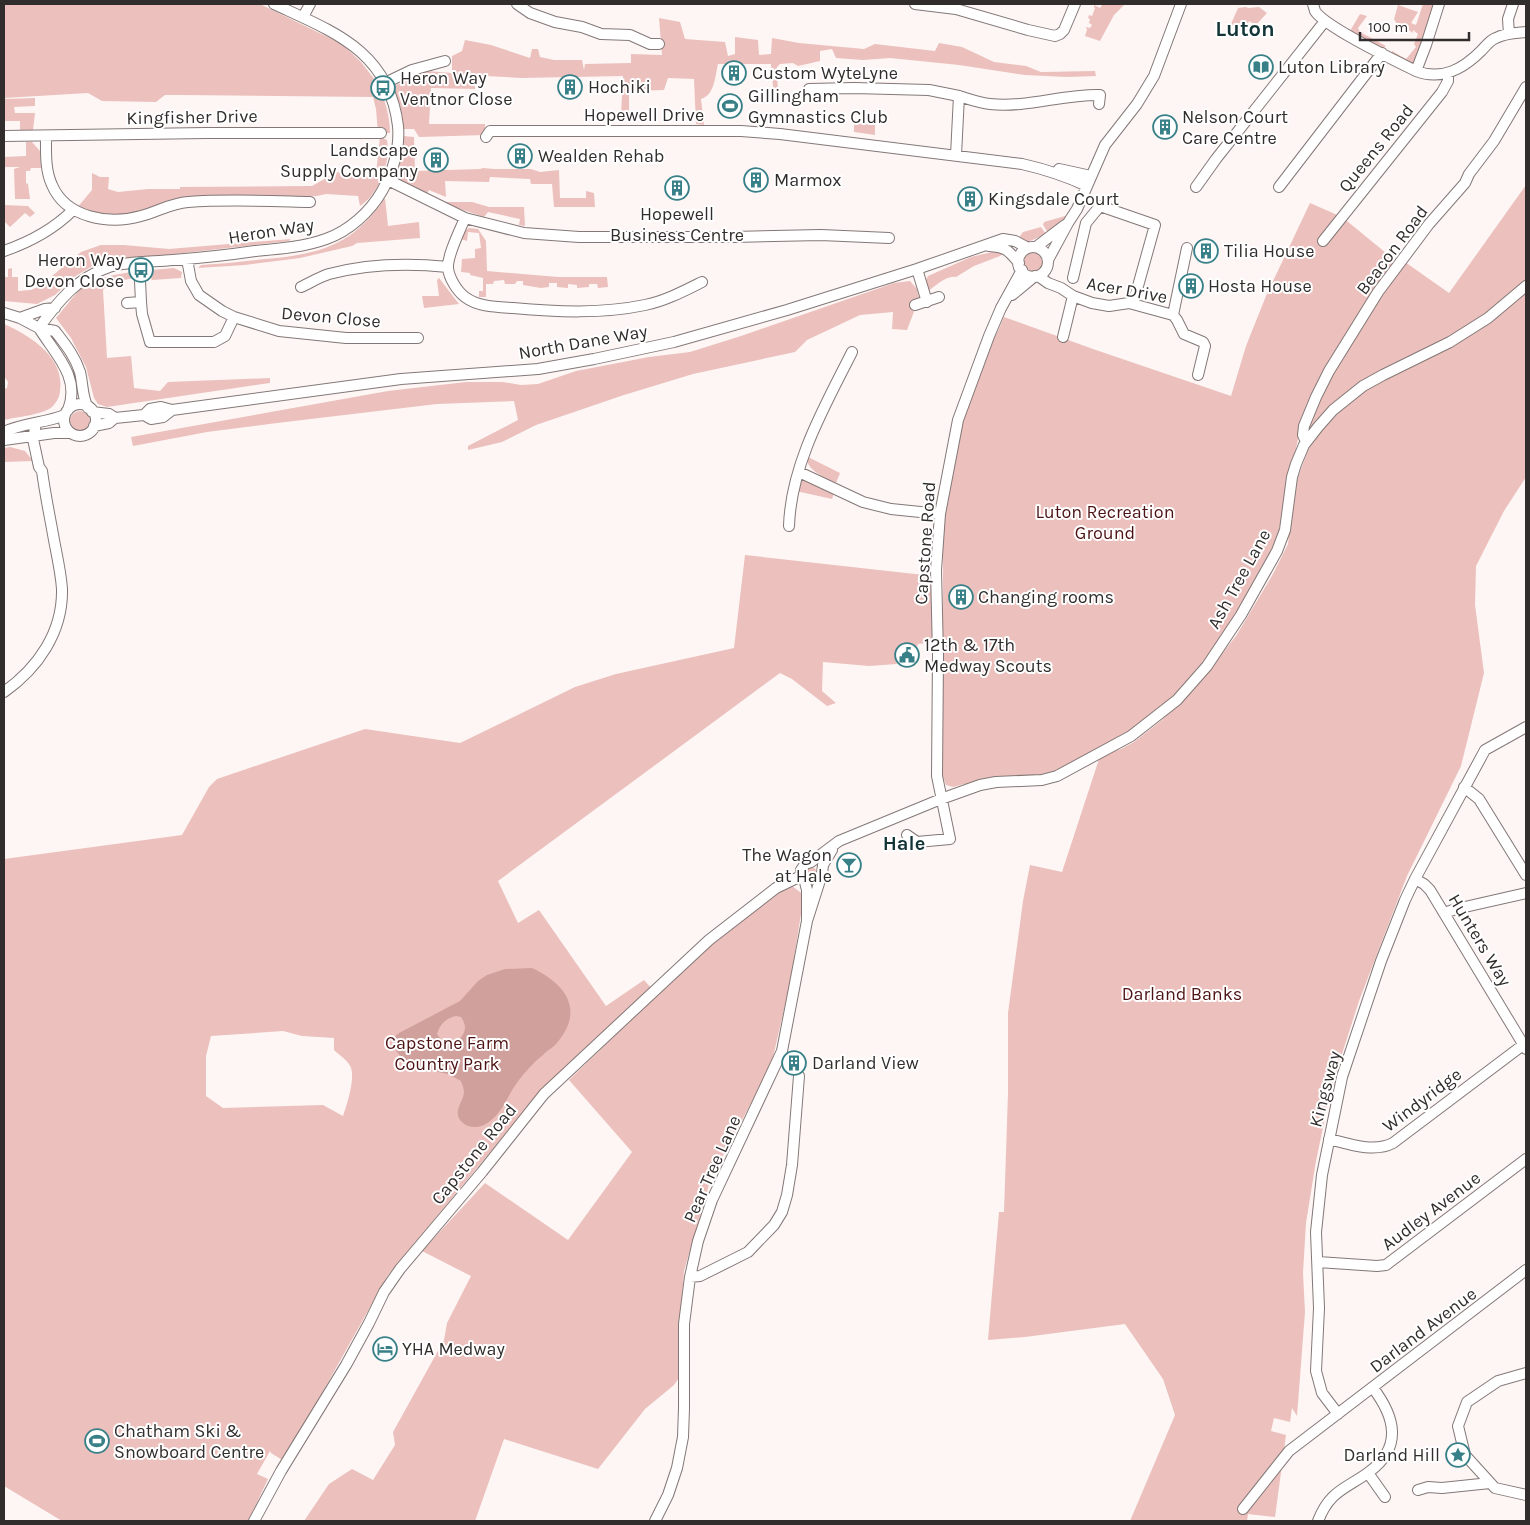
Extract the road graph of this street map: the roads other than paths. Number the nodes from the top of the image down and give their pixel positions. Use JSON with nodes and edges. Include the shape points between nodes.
{"nodes":[{"id":1,"x":274,"y":4,"type":"edge"},
{"id":2,"x":310,"y":4,"type":"edge"},
{"id":3,"x":517,"y":4,"type":"edge"},
{"id":4,"x":916,"y":4,"type":"edge"},
{"id":5,"x":1075,"y":4,"type":"edge"},
{"id":6,"x":1181,"y":4,"type":"edge"},
{"id":7,"x":1313,"y":4,"type":"edge"},
{"id":8,"x":1440,"y":4,"type":"edge"},
{"id":9,"x":1513,"y":4,"type":"edge"},
{"id":10,"x":303,"y":17,"type":"junction"},
{"id":11,"x":1325,"y":21,"type":"junction"},
{"id":12,"x":1526,"y":32,"type":"edge"},
{"id":13,"x":1509,"y":34,"type":"junction"},
{"id":14,"x":660,"y":44,"type":"dead end"},
{"id":15,"x":1382,"y":53,"type":"junction"},
{"id":16,"x":445,"y":61,"type":"dead end"},
{"id":17,"x":1416,"y":71,"type":"junction"},
{"id":18,"x":1448,"y":73,"type":"junction"},
{"id":19,"x":385,"y":83,"type":"junction"},
{"id":20,"x":1526,"y":86,"type":"edge"},
{"id":21,"x":816,"y":92,"type":"dead end"},
{"id":22,"x":960,"y":96,"type":"junction"},
{"id":23,"x":1099,"y":104,"type":"dead end"},
{"id":24,"x":381,"y":133,"type":"dead end"},
{"id":25,"x":4,"y":136,"type":"edge"},
{"id":26,"x":46,"y":136,"type":"junction"},
{"id":27,"x":486,"y":137,"type":"dead end"},
{"id":28,"x":956,"y":155,"type":"junction"},
{"id":29,"x":1043,"y":169,"type":"junction"},
{"id":30,"x":1091,"y":176,"type":"junction"},
{"id":31,"x":388,"y":180,"type":"junction"},
{"id":32,"x":1087,"y":186,"type":"junction"},
{"id":33,"x":1196,"y":187,"type":"dead end"},
{"id":34,"x":1279,"y":187,"type":"dead end"},
{"id":35,"x":310,"y":202,"type":"dead end"},
{"id":36,"x":73,"y":210,"type":"junction"},
{"id":37,"x":466,"y":218,"type":"junction"},
{"id":38,"x":1068,"y":223,"type":"junction"},
{"id":39,"x":889,"y":238,"type":"dead end"},
{"id":40,"x":1324,"y":241,"type":"dead end"},
{"id":41,"x":988,"y":246,"type":"junction"},
{"id":42,"x":1032,"y":247,"type":"junction"},
{"id":43,"x":1187,"y":248,"type":"dead end"},
{"id":44,"x":4,"y":251,"type":"edge"},
{"id":45,"x":186,"y":259,"type":"junction"},
{"id":46,"x":1048,"y":262,"type":"junction"},
{"id":47,"x":448,"y":267,"type":"junction"},
{"id":48,"x":1020,"y":267,"type":"junction"},
{"id":49,"x":917,"y":269,"type":"junction"},
{"id":50,"x":1036,"y":276,"type":"junction"},
{"id":51,"x":1073,"y":278,"type":"dead end"},
{"id":52,"x":140,"y":281,"type":"dead end"},
{"id":53,"x":702,"y":282,"type":"dead end"},
{"id":54,"x":1526,"y":286,"type":"edge"},
{"id":55,"x":301,"y":288,"type":"dead end"},
{"id":56,"x":1061,"y":288,"type":"junction"},
{"id":57,"x":1073,"y":296,"type":"junction"},
{"id":58,"x":939,"y":297,"type":"dead end"},
{"id":59,"x":142,"y":302,"type":"junction"},
{"id":60,"x":927,"y":302,"type":"junction"},
{"id":61,"x":1004,"y":302,"type":"junction"},
{"id":62,"x":126,"y":303,"type":"dead end"},
{"id":63,"x":1133,"y":304,"type":"junction"},
{"id":64,"x":915,"y":305,"type":"dead end"},
{"id":65,"x":55,"y":308,"type":"junction"},
{"id":66,"x":4,"y":313,"type":"edge"},
{"id":67,"x":1173,"y":315,"type":"junction"},
{"id":68,"x":234,"y":317,"type":"junction"},
{"id":69,"x":20,"y":318,"type":"junction"},
{"id":70,"x":40,"y":328,"type":"junction"},
{"id":71,"x":1063,"y":337,"type":"dead end"},
{"id":72,"x":418,"y":338,"type":"dead end"},
{"id":73,"x":852,"y":352,"type":"dead end"},
{"id":74,"x":1198,"y":375,"type":"dead end"},
{"id":75,"x":90,"y":410,"type":"junction"},
{"id":76,"x":66,"y":413,"type":"junction"},
{"id":77,"x":116,"y":418,"type":"junction"},
{"id":78,"x":36,"y":423,"type":"junction"},
{"id":79,"x":94,"y":426,"type":"junction"},
{"id":80,"x":4,"y":432,"type":"edge"},
{"id":81,"x":71,"y":433,"type":"junction"},
{"id":82,"x":37,"y":436,"type":"junction"},
{"id":83,"x":4,"y":440,"type":"edge"},
{"id":84,"x":1306,"y":442,"type":"junction"},
{"id":85,"x":799,"y":472,"type":"junction"},
{"id":86,"x":940,"y":514,"type":"junction"},
{"id":87,"x":789,"y":526,"type":"dead end"},
{"id":88,"x":4,"y":692,"type":"edge"},
{"id":89,"x":1526,"y":727,"type":"edge"},
{"id":90,"x":1464,"y":787,"type":"junction"},
{"id":91,"x":941,"y":798,"type":"junction"},
{"id":92,"x":907,"y":835,"type":"dead end"},
{"id":93,"x":834,"y":845,"type":"junction"},
{"id":94,"x":811,"y":862,"type":"junction"},
{"id":95,"x":821,"y":874,"type":"junction"},
{"id":96,"x":1526,"y":875,"type":"edge"},
{"id":97,"x":803,"y":879,"type":"junction"},
{"id":98,"x":1415,"y":879,"type":"junction"},
{"id":99,"x":1526,"y":893,"type":"edge"},
{"id":100,"x":1444,"y":913,"type":"junction"},
{"id":101,"x":807,"y":921,"type":"junction"},
{"id":102,"x":1525,"y":1047,"type":"edge"},
{"id":103,"x":799,"y":1076,"type":"dead end"},
{"id":104,"x":1328,"y":1140,"type":"junction"},
{"id":105,"x":1526,"y":1159,"type":"edge"},
{"id":106,"x":1318,"y":1262,"type":"junction"},
{"id":107,"x":1526,"y":1270,"type":"edge"},
{"id":108,"x":690,"y":1277,"type":"junction"},
{"id":109,"x":1526,"y":1373,"type":"edge"},
{"id":110,"x":1373,"y":1388,"type":"junction"},
{"id":111,"x":1338,"y":1414,"type":"junction"},
{"id":112,"x":1368,"y":1473,"type":"junction"},
{"id":113,"x":1490,"y":1483,"type":"junction"},
{"id":114,"x":1418,"y":1490,"type":"dead end"},
{"id":115,"x":1526,"y":1495,"type":"edge"},
{"id":116,"x":1385,"y":1497,"type":"dead end"},
{"id":117,"x":1244,"y":1509,"type":"dead end"},
{"id":118,"x":254,"y":1521,"type":"edge"},
{"id":119,"x":655,"y":1521,"type":"edge"},
{"id":120,"x":1318,"y":1521,"type":"edge"}],
"edges":[{"from":1,"to":10,"type":"street","name":"Heron Way"},
{"from":2,"to":10,"type":"street"},
{"from":3,"to":14,"type":"street","via":[[530,13],[555,22],[601,34],[632,35],[650,44]]},
{"from":4,"to":5,"type":"street","via":[[956,9],[1054,36],[1064,30]]},
{"from":6,"to":30,"type":"street","via":[[1154,76],[1105,145]]},
{"from":7,"to":11,"type":"street"},
{"from":8,"to":17,"type":"street"},
{"from":9,"to":13,"type":"street","via":[[1508,19]]},
{"from":10,"to":19,"type":"street","name":"Heron Way","via":[[338,34],[366,56]]},
{"from":11,"to":15,"type":"street"},
{"from":11,"to":33,"type":"street"},
{"from":12,"to":13,"type":"street"},
{"from":13,"to":18,"type":"street","via":[[1494,39],[1466,64]]},
{"from":15,"to":17,"type":"street"},
{"from":15,"to":34,"type":"street"},
{"from":16,"to":19,"type":"street","via":[[412,70]]},
{"from":17,"to":18,"type":"street"},
{"from":18,"to":40,"type":"street","name":"Queens Road","via":[[1442,92]]},
{"from":19,"to":31,"type":"street","name":"Heron Way","via":[[393,103],[399,138]]},
{"from":20,"to":84,"type":"street","name":"Beacon Road","via":[[1498,136],[1465,184],[1429,224],[1378,292],[1329,371],[1304,426]]},
{"from":21,"to":22,"type":"street","via":[[854,88],[929,90]]},
{"from":22,"to":23,"type":"street","via":[[990,104],[1014,104],[1082,94],[1100,95]]},
{"from":22,"to":28,"type":"street"},
{"from":24,"to":26,"type":"street","name":"Kingfisher Drive"},
{"from":25,"to":26,"type":"street","name":"Kingfisher Drive"},
{"from":26,"to":36,"type":"street","via":[[51,184]]},
{"from":27,"to":28,"type":"street","name":"Hopewell Drive","via":[[490,131],[742,131]]},
{"from":28,"to":29,"type":"street","name":"Hopewell Drive"},
{"from":29,"to":30,"type":"street","name":"Hopewell Drive"},
{"from":29,"to":32,"type":"street","name":"Hopewell Drive"},
{"from":30,"to":32,"type":"street"},
{"from":31,"to":37,"type":"street"},
{"from":31,"to":45,"type":"street","name":"Heron Way","via":[[375,203],[350,226],[326,239],[298,246]]},
{"from":32,"to":38,"type":"street"},
{"from":35,"to":36,"type":"street","via":[[186,202],[164,206],[142,216],[108,220]]},
{"from":36,"to":44,"type":"street","via":[[53,227],[24,244]]},
{"from":37,"to":39,"type":"street","via":[[524,233],[579,237],[821,235]]},
{"from":37,"to":47,"type":"street"},
{"from":38,"to":42,"type":"street"},
{"from":38,"to":46,"type":"street"},
{"from":41,"to":42,"type":"street","name":"North Dane Way","via":[[1003,239]]},
{"from":41,"to":48,"type":"street","via":[[1002,246]]},
{"from":41,"to":49,"type":"street","name":"North Dane Way"},
{"from":42,"to":46,"type":"street","via":[[1044,251]]},
{"from":42,"to":48,"type":"street","via":[[1019,257]]},
{"from":43,"to":67,"type":"street"},
{"from":45,"to":65,"type":"street","name":"Heron Way","via":[[130,263],[93,273],[76,284]]},
{"from":45,"to":68,"type":"street","name":"Devon Close","via":[[191,281],[199,295]]},
{"from":46,"to":50,"type":"street","via":[[1042,273]]},
{"from":46,"to":56,"type":"street","name":"Acer Drive"},
{"from":47,"to":53,"type":"street","via":[[452,282],[464,297],[486,305],[534,310],[582,312],[648,305]]},
{"from":47,"to":55,"type":"street","via":[[422,264],[359,269],[327,274]]},
{"from":48,"to":50,"type":"street","via":[[1028,275]]},
{"from":48,"to":61,"type":"street","name":"Capstone Road"},
{"from":49,"to":60,"type":"street"},
{"from":49,"to":77,"type":"street","name":"North Dane Way","via":[[683,339],[594,359],[538,368],[401,379],[172,410],[163,417],[151,419],[144,415]]},
{"from":50,"to":56,"type":"street","name":"Acer Drive"},
{"from":50,"to":61,"type":"street","name":"Capstone Road"},
{"from":51,"to":63,"type":"street","via":[[1086,223],[1100,206],[1154,225]]},
{"from":52,"to":59,"type":"street"},
{"from":54,"to":84,"type":"street","name":"Ash Tree Lane","via":[[1488,318],[1450,342],[1383,374],[1358,390],[1333,410]]},
{"from":56,"to":57,"type":"street","name":"Acer Drive"},
{"from":57,"to":63,"type":"street","name":"Acer Drive","via":[[1101,305]]},
{"from":57,"to":71,"type":"street"},
{"from":58,"to":60,"type":"street"},
{"from":59,"to":62,"type":"street"},
{"from":59,"to":68,"type":"street","via":[[150,342],[214,342],[225,336]]},
{"from":60,"to":64,"type":"street"},
{"from":61,"to":86,"type":"street","name":"Capstone Road","via":[[958,420]]},
{"from":63,"to":67,"type":"street","name":"Acer Drive"},
{"from":65,"to":69,"type":"street"},
{"from":65,"to":70,"type":"street","name":"Heron Way"},
{"from":66,"to":69,"type":"street"},
{"from":67,"to":74,"type":"street","name":"Acer Drive","via":[[1184,334],[1205,346]]},
{"from":68,"to":72,"type":"street","name":"Devon Close","via":[[279,332],[346,338]]},
{"from":69,"to":70,"type":"street"},
{"from":70,"to":75,"type":"street","via":[[55,331],[68,348],[79,370]]},
{"from":70,"to":76,"type":"street","via":[[68,374],[72,399]]},
{"from":73,"to":85,"type":"street","via":[[811,435]]},
{"from":75,"to":76,"type":"street","via":[[78,405]]},
{"from":75,"to":77,"type":"street","name":"North Dane Way"},
{"from":75,"to":79,"type":"street"},
{"from":76,"to":78,"type":"street"},
{"from":76,"to":81,"type":"street","via":[[65,425]]},
{"from":77,"to":79,"type":"street","name":"North Dane Way"},
{"from":78,"to":80,"type":"street"},
{"from":78,"to":82,"type":"street"},
{"from":79,"to":81,"type":"street","via":[[84,435]]},
{"from":81,"to":82,"type":"street"},
{"from":82,"to":83,"type":"street"},
{"from":82,"to":88,"type":"street","via":[[61,577],[61,610],[45,651],[26,674]]},
{"from":84,"to":91,"type":"street","name":"Ash Tree Lane","via":[[1294,468],[1285,530],[1277,552],[1212,659],[1177,700],[1131,736],[1057,776],[980,785]]},
{"from":85,"to":86,"type":"street","via":[[863,502],[890,509]]},
{"from":85,"to":87,"type":"street","via":[[789,507]]},
{"from":86,"to":91,"type":"street","name":"Capstone Road","via":[[936,570],[936,776]]},
{"from":89,"to":90,"type":"street","name":"Kingsway","via":[[1485,750]]},
{"from":90,"to":96,"type":"street","via":[[1478,799]]},
{"from":90,"to":98,"type":"street","name":"Kingsway"},
{"from":91,"to":92,"type":"street","name":"Capstone Road","via":[[950,840],[917,842]]},
{"from":91,"to":93,"type":"street"},
{"from":93,"to":94,"type":"street"},
{"from":93,"to":95,"type":"street"},
{"from":94,"to":95,"type":"street","via":[[818,865]]},
{"from":94,"to":97,"type":"street","via":[[802,866]]},
{"from":95,"to":97,"type":"street","via":[[812,884]]},
{"from":95,"to":101,"type":"street","name":"Pear Tree Lane"},
{"from":97,"to":101,"type":"street","name":"Pear Tree Lane","via":[[808,900]]},
{"from":97,"to":118,"type":"street","name":"Capstone Road","via":[[776,888],[709,940],[544,1094],[384,1292],[370,1324]]},
{"from":98,"to":100,"type":"street","name":"Hunters Way","via":[[1430,890]]},
{"from":98,"to":104,"type":"street","name":"Kingsway","via":[[1381,961],[1345,1068]]},
{"from":99,"to":100,"type":"street"},
{"from":100,"to":102,"type":"street","name":"Hunters Way"},
{"from":101,"to":108,"type":"street","name":"Pear Tree Lane","via":[[782,1051],[712,1200]]},
{"from":102,"to":104,"type":"street","name":"Windyridge","via":[[1384,1148]]},
{"from":103,"to":108,"type":"street","via":[[792,1165],[782,1212],[748,1252],[700,1276]]},
{"from":104,"to":106,"type":"street","name":"Kingsway","via":[[1318,1206]]},
{"from":105,"to":106,"type":"street","name":"Audley Avenue","via":[[1386,1265]]},
{"from":106,"to":111,"type":"street","name":"Kingsway","via":[[1317,1378],[1322,1393]]},
{"from":107,"to":110,"type":"street","name":"Darland Avenue"},
{"from":108,"to":119,"type":"street","name":"Pear Tree Lane","via":[[684,1324],[683,1437],[677,1468]]},
{"from":109,"to":113,"type":"street","via":[[1498,1381],[1467,1402],[1458,1426],[1465,1455]]},
{"from":110,"to":111,"type":"street","name":"Darland Avenue"},
{"from":110,"to":112,"type":"street","via":[[1389,1412],[1392,1436],[1382,1461]]},
{"from":111,"to":117,"type":"street","name":"Darland Avenue","via":[[1289,1451]]},
{"from":112,"to":116,"type":"street"},
{"from":112,"to":120,"type":"street","via":[[1333,1496]]},
{"from":113,"to":114,"type":"street"},
{"from":113,"to":115,"type":"street","via":[[1495,1488]]}]}
